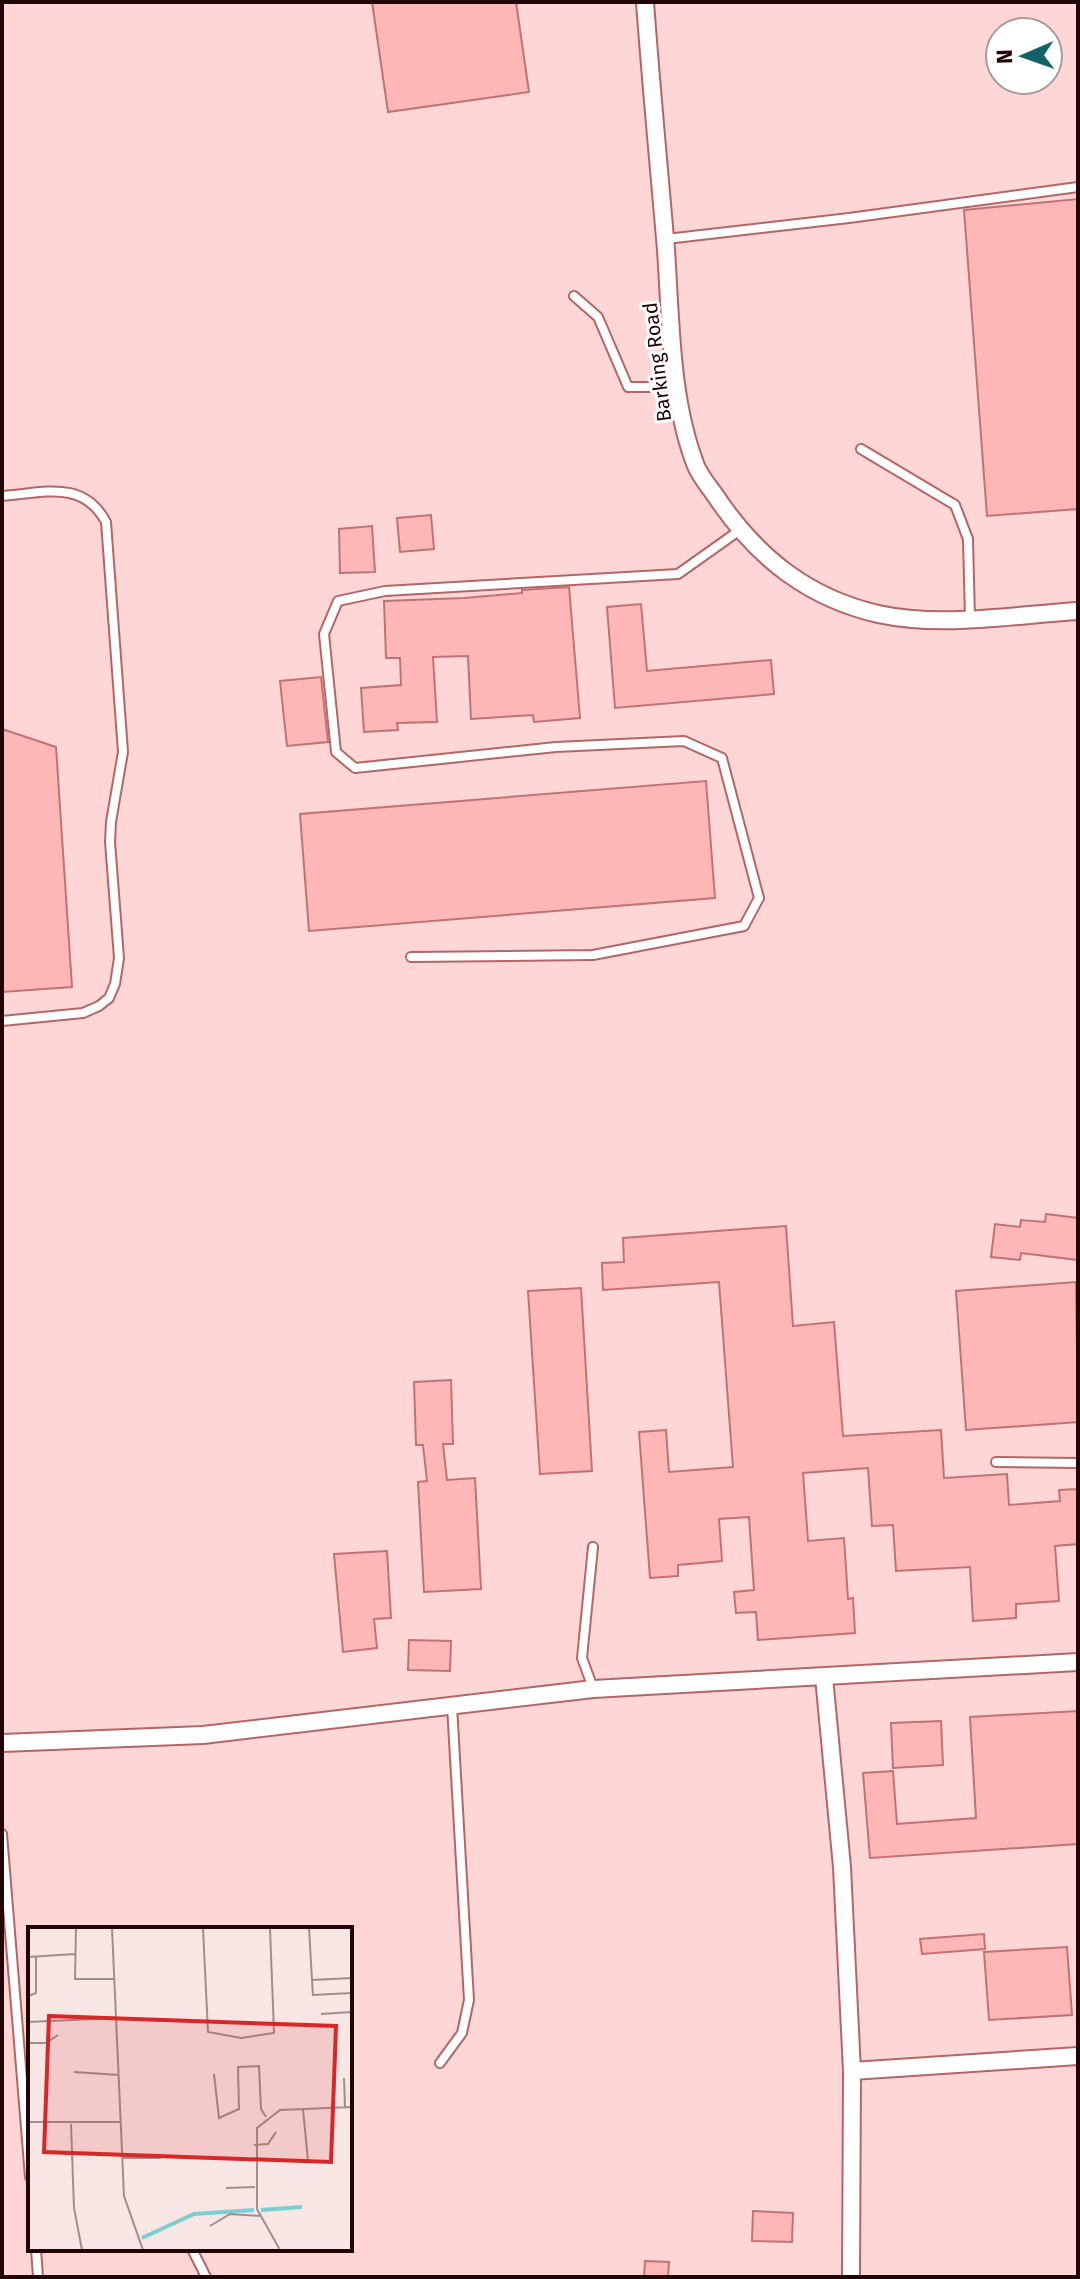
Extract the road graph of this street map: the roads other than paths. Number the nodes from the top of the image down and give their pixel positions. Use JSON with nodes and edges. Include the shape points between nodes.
{"nodes":[{"id":1,"x":645,"y":2,"type":"edge"},
{"id":2,"x":1078,"y":187,"type":"edge"},
{"id":3,"x":665,"y":239,"type":"junction"},
{"id":4,"x":574,"y":296,"type":"dead end"},
{"id":5,"x":678,"y":387,"type":"junction"},
{"id":6,"x":861,"y":449,"type":"dead end"},
{"id":7,"x":2,"y":496,"type":"edge"},
{"id":8,"x":741,"y":529,"type":"junction"},
{"id":9,"x":1078,"y":611,"type":"edge"},
{"id":10,"x":970,"y":618,"type":"junction"},
{"id":11,"x":411,"y":957,"type":"dead end"},
{"id":12,"x":2,"y":1021,"type":"edge"},
{"id":13,"x":996,"y":1462,"type":"dead end"},
{"id":14,"x":1078,"y":1463,"type":"edge"},
{"id":15,"x":593,"y":1547,"type":"dead end"},
{"id":16,"x":1078,"y":1662,"type":"edge"},
{"id":17,"x":824,"y":1677,"type":"junction"},
{"id":18,"x":593,"y":1689,"type":"junction"},
{"id":19,"x":452,"y":1705,"type":"junction"},
{"id":20,"x":2,"y":1743,"type":"edge"},
{"id":21,"x":2,"y":1834,"type":"edge"},
{"id":22,"x":1078,"y":2056,"type":"edge"},
{"id":23,"x":440,"y":2063,"type":"dead end"},
{"id":24,"x":852,"y":2071,"type":"junction"},
{"id":25,"x":28,"y":2152,"type":"edge"},
{"id":26,"x":36,"y":2251,"type":"edge"},
{"id":27,"x":193,"y":2251,"type":"edge"},
{"id":28,"x":38,"y":2277,"type":"edge"},
{"id":29,"x":206,"y":2277,"type":"edge"},
{"id":30,"x":851,"y":2277,"type":"edge"}],
"edges":[{"from":1,"to":3,"type":"street","name":"Barking Road"},
{"from":2,"to":3,"type":"lane"},
{"from":3,"to":5,"type":"street","name":"Barking Road"},
{"from":4,"to":5,"type":"lane","via":[[598,317],[628,387]]},
{"from":5,"to":8,"type":"street","name":"Barking Road","via":[[697,468]]},
{"from":6,"to":10,"type":"lane","via":[[955,505],[968,539]]},
{"from":7,"to":12,"type":"lane","via":[[83,495],[106,522],[123,752],[110,832],[119,958],[109,998],[83,1013]]},
{"from":8,"to":10,"type":"street","name":"Barking Road","via":[[786,575],[832,599],[878,614],[929,621]]},
{"from":8,"to":11,"type":"lane","via":[[678,574],[385,591],[338,601],[324,634],[336,752],[355,768],[556,747],[684,741],[722,758],[759,898],[744,926],[593,955]]},
{"from":9,"to":10,"type":"street","name":"Barking Road"},
{"from":13,"to":14,"type":"lane"},
{"from":15,"to":18,"type":"lane","via":[[582,1658]]},
{"from":16,"to":17,"type":"street"},
{"from":17,"to":18,"type":"street"},
{"from":17,"to":24,"type":"street","via":[[842,1867]]},
{"from":18,"to":19,"type":"street"},
{"from":19,"to":20,"type":"street","via":[[203,1735]]},
{"from":19,"to":23,"type":"lane","via":[[469,2000],[462,2033]]},
{"from":21,"to":25,"type":"lane"},
{"from":22,"to":24,"type":"street"},
{"from":24,"to":30,"type":"street"},
{"from":26,"to":28,"type":"lane"},
{"from":27,"to":29,"type":"lane"}]}
